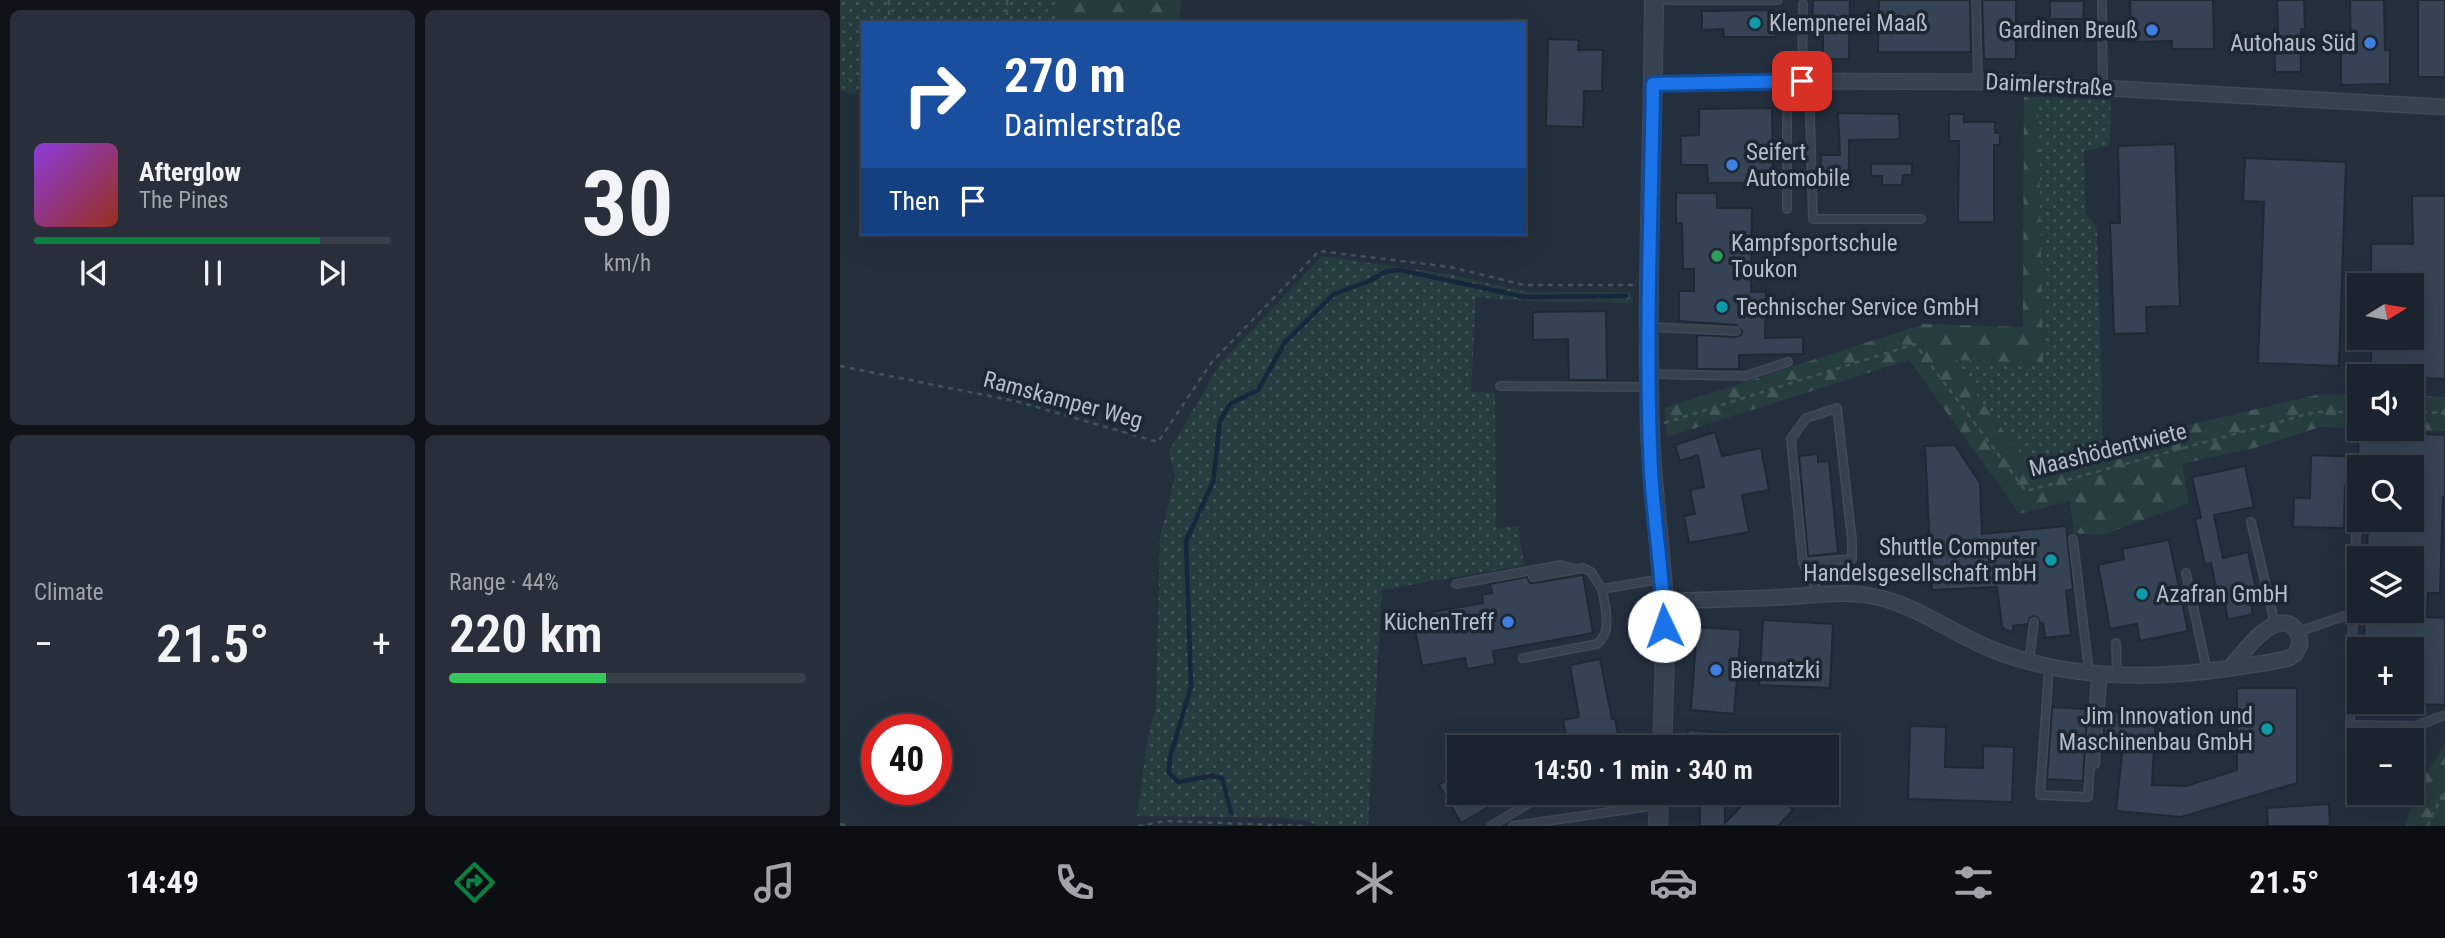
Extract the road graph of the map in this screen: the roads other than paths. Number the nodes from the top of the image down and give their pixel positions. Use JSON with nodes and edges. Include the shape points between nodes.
{"nodes":[{"id":1,"x":1654,"y":0,"type":"edge"},
{"id":2,"x":1666,"y":0,"type":"edge"},
{"id":3,"x":1778,"y":0,"type":"edge"},
{"id":4,"x":1976,"y":0,"type":"edge"},
{"id":5,"x":2102,"y":0,"type":"edge"},
{"id":6,"x":1803,"y":4,"type":"dead end"},
{"id":7,"x":1800,"y":81,"type":"junction"},
{"id":8,"x":1978,"y":82,"type":"junction"},
{"id":9,"x":1653,"y":84,"type":"junction"},
{"id":10,"x":2103,"y":88,"type":"junction"},
{"id":11,"x":2445,"y":107,"type":"edge"},
{"id":12,"x":1787,"y":209,"type":"dead end"},
{"id":13,"x":1921,"y":219,"type":"dead end"},
{"id":14,"x":1649,"y":327,"type":"junction"},
{"id":15,"x":1736,"y":331,"type":"dead end"},
{"id":16,"x":1788,"y":362,"type":"dead end"},
{"id":17,"x":1650,"y":381,"type":"junction"},
{"id":18,"x":1500,"y":386,"type":"dead end"},
{"id":19,"x":2251,"y":522,"type":"dead end"},
{"id":20,"x":2073,"y":539,"type":"dead end"},
{"id":21,"x":1803,"y":564,"type":"junction"},
{"id":22,"x":1576,"y":569,"type":"junction"},
{"id":23,"x":2186,"y":573,"type":"dead end"},
{"id":24,"x":1532,"y":577,"type":"dead end"},
{"id":25,"x":1661,"y":579,"type":"junction"},
{"id":26,"x":1456,"y":584,"type":"dead end"},
{"id":27,"x":1602,"y":589,"type":"junction"},
{"id":28,"x":1819,"y":595,"type":"junction"},
{"id":29,"x":1664,"y":601,"type":"junction"},
{"id":30,"x":2347,"y":614,"type":"edge"},
{"id":31,"x":2034,"y":622,"type":"dead end"},
{"id":32,"x":2353,"y":623,"type":"edge"},
{"id":33,"x":2275,"y":624,"type":"junction"},
{"id":34,"x":2297,"y":632,"type":"junction"},
{"id":35,"x":2116,"y":643,"type":"dead end"},
{"id":36,"x":1523,"y":658,"type":"dead end"},
{"id":37,"x":2029,"y":662,"type":"junction"},
{"id":38,"x":2049,"y":668,"type":"junction"},
{"id":39,"x":2230,"y":668,"type":"junction"},
{"id":40,"x":2207,"y":672,"type":"junction"},
{"id":41,"x":2101,"y":674,"type":"junction"},
{"id":42,"x":2445,"y":715,"type":"edge"},
{"id":43,"x":1662,"y":735,"type":"edge"},
{"id":44,"x":2091,"y":804,"type":"dead end"},
{"id":45,"x":1526,"y":805,"type":"edge"},
{"id":46,"x":1627,"y":805,"type":"edge"},
{"id":47,"x":1659,"y":805,"type":"edge"},
{"id":48,"x":1491,"y":826,"type":"edge"},
{"id":49,"x":1513,"y":826,"type":"edge"},
{"id":50,"x":1658,"y":826,"type":"edge"}],
"edges":[{"from":1,"to":9,"type":"street"},
{"from":2,"to":3,"type":"lane"},
{"from":4,"to":8,"type":"lane"},
{"from":5,"to":10,"type":"lane"},
{"from":6,"to":7,"type":"lane"},
{"from":7,"to":8,"type":"street","name":"Daimlerstraße"},
{"from":7,"to":9,"type":"street","name":"Daimlerstraße"},
{"from":7,"to":12,"type":"lane"},
{"from":7,"to":13,"type":"lane","via":[[1813,219]]},
{"from":8,"to":10,"type":"street","name":"Daimlerstraße"},
{"from":9,"to":14,"type":"street"},
{"from":10,"to":11,"type":"street","name":"Daimlerstraße"},
{"from":14,"to":15,"type":"lane"},
{"from":14,"to":17,"type":"street"},
{"from":16,"to":17,"type":"lane","via":[[1745,376]]},
{"from":17,"to":18,"type":"lane"},
{"from":17,"to":25,"type":"street","via":[[1651,475]]},
{"from":19,"to":33,"type":"lane"},
{"from":20,"to":41,"type":"lane"},
{"from":21,"to":21,"type":"lane","via":[[1791,439],[1806,418],[1837,408],[1852,559]]},
{"from":21,"to":28,"type":"lane"},
{"from":22,"to":24,"type":"lane"},
{"from":22,"to":26,"type":"lane","via":[[1561,565]]},
{"from":22,"to":27,"type":"lane","via":[[1588,569]]},
{"from":23,"to":40,"type":"lane"},
{"from":25,"to":27,"type":"lane"},
{"from":25,"to":29,"type":"street"},
{"from":27,"to":36,"type":"lane","via":[[1606,616],[1602,640]]},
{"from":28,"to":29,"type":"street"},
{"from":28,"to":37,"type":"street","via":[[1880,598]]},
{"from":29,"to":43,"type":"street"},
{"from":30,"to":34,"type":"lane"},
{"from":31,"to":37,"type":"lane"},
{"from":32,"to":42,"type":"lane","via":[[2350,724],[2416,726]]},
{"from":33,"to":34,"type":"street","via":[[2288,624]]},
{"from":33,"to":39,"type":"street"},
{"from":34,"to":39,"type":"street","via":[[2300,645],[2291,657]]},
{"from":35,"to":41,"type":"lane"},
{"from":37,"to":38,"type":"street"},
{"from":38,"to":41,"type":"street"},
{"from":38,"to":41,"type":"lane","via":[[2040,794],[2088,797]]},
{"from":39,"to":40,"type":"street"},
{"from":40,"to":41,"type":"street"},
{"from":41,"to":44,"type":"lane"},
{"from":45,"to":48,"type":"lane"},
{"from":46,"to":49,"type":"lane"},
{"from":47,"to":50,"type":"street"}]}
